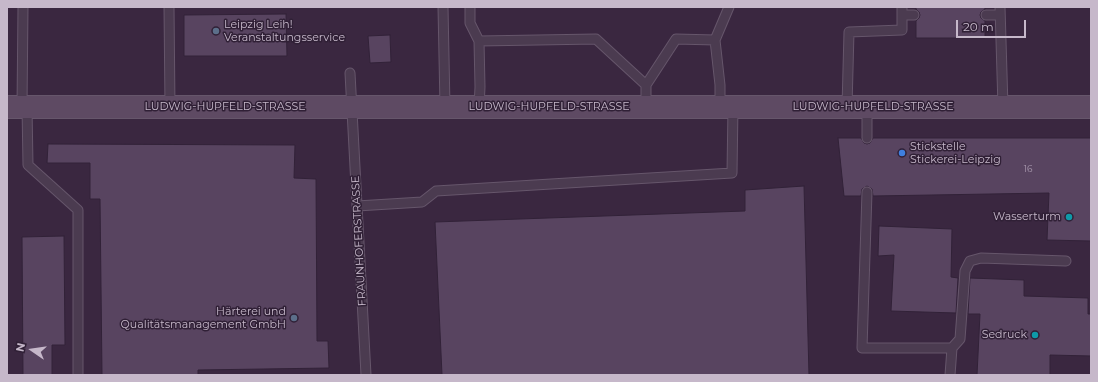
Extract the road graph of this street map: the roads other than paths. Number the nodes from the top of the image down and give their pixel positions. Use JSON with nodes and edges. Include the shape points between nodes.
{"nodes":[{"id":1,"x":23,"y":7,"type":"edge"},
{"id":2,"x":169,"y":7,"type":"edge"},
{"id":3,"x":443,"y":7,"type":"edge"},
{"id":4,"x":470,"y":7,"type":"edge"},
{"id":5,"x":729,"y":7,"type":"edge"},
{"id":6,"x":902,"y":11,"type":"edge"},
{"id":7,"x":1000,"y":11,"type":"edge"},
{"id":8,"x":914,"y":15,"type":"dead end"},
{"id":9,"x":986,"y":15,"type":"dead end"},
{"id":10,"x":715,"y":40,"type":"junction"},
{"id":11,"x":479,"y":41,"type":"junction"},
{"id":12,"x":350,"y":73,"type":"dead end"},
{"id":13,"x":646,"y":86,"type":"junction"},
{"id":14,"x":19,"y":107,"type":"edge"},
{"id":15,"x":170,"y":107,"type":"junction"},
{"id":16,"x":351,"y":107,"type":"junction"},
{"id":17,"x":445,"y":107,"type":"junction"},
{"id":18,"x":479,"y":107,"type":"junction"},
{"id":19,"x":646,"y":107,"type":"junction"},
{"id":20,"x":727,"y":107,"type":"junction"},
{"id":21,"x":857,"y":107,"type":"junction"},
{"id":22,"x":1003,"y":107,"type":"junction"},
{"id":23,"x":1091,"y":107,"type":"edge"},
{"id":24,"x":867,"y":138,"type":"dead end"},
{"id":25,"x":867,"y":192,"type":"dead end"},
{"id":26,"x":357,"y":206,"type":"junction"},
{"id":27,"x":1066,"y":261,"type":"dead end"},
{"id":28,"x":952,"y":348,"type":"junction"},
{"id":29,"x":78,"y":375,"type":"edge"},
{"id":30,"x":366,"y":375,"type":"edge"},
{"id":31,"x":950,"y":375,"type":"edge"}],
"edges":[{"from":1,"to":14,"type":"lane"},
{"from":2,"to":15,"type":"lane"},
{"from":3,"to":17,"type":"lane"},
{"from":4,"to":11,"type":"lane","via":[[470,23]]},
{"from":5,"to":10,"type":"lane"},
{"from":6,"to":8,"type":"lane"},
{"from":6,"to":21,"type":"lane","via":[[902,30],[849,32]]},
{"from":7,"to":9,"type":"lane"},
{"from":7,"to":22,"type":"lane"},
{"from":10,"to":13,"type":"lane","via":[[676,39]]},
{"from":10,"to":20,"type":"lane"},
{"from":11,"to":13,"type":"lane","via":[[596,39]]},
{"from":11,"to":18,"type":"lane"},
{"from":12,"to":16,"type":"lane","name":"FRAUNHOFERSTRASSE"},
{"from":13,"to":19,"type":"lane"},
{"from":14,"to":15,"type":"main road","name":"LUDWIG-HUPFELD-STRASSE"},
{"from":14,"to":29,"type":"lane","via":[[28,165],[78,210]]},
{"from":15,"to":16,"type":"main road","name":"LUDWIG-HUPFELD-STRASSE"},
{"from":16,"to":17,"type":"main road","name":"LUDWIG-HUPFELD-STRASSE"},
{"from":16,"to":26,"type":"lane","name":"FRAUNHOFERSTRASSE"},
{"from":17,"to":18,"type":"main road","name":"LUDWIG-HUPFELD-STRASSE"},
{"from":18,"to":19,"type":"main road","name":"LUDWIG-HUPFELD-STRASSE"},
{"from":19,"to":20,"type":"main road","name":"LUDWIG-HUPFELD-STRASSE"},
{"from":20,"to":21,"type":"main road","name":"LUDWIG-HUPFELD-STRASSE"},
{"from":20,"to":26,"type":"lane","via":[[732,173],[436,191],[422,202]]},
{"from":21,"to":22,"type":"main road","name":"LUDWIG-HUPFELD-STRASSE"},
{"from":21,"to":24,"type":"lane"},
{"from":22,"to":23,"type":"main road","name":"LUDWIG-HUPFELD-STRASSE"},
{"from":25,"to":28,"type":"lane","via":[[862,348]]},
{"from":26,"to":30,"type":"lane","name":"FRAUNHOFERSTRASSE"},
{"from":27,"to":28,"type":"lane","via":[[981,258],[970,261],[965,271],[960,339]]},
{"from":28,"to":31,"type":"lane"}]}
